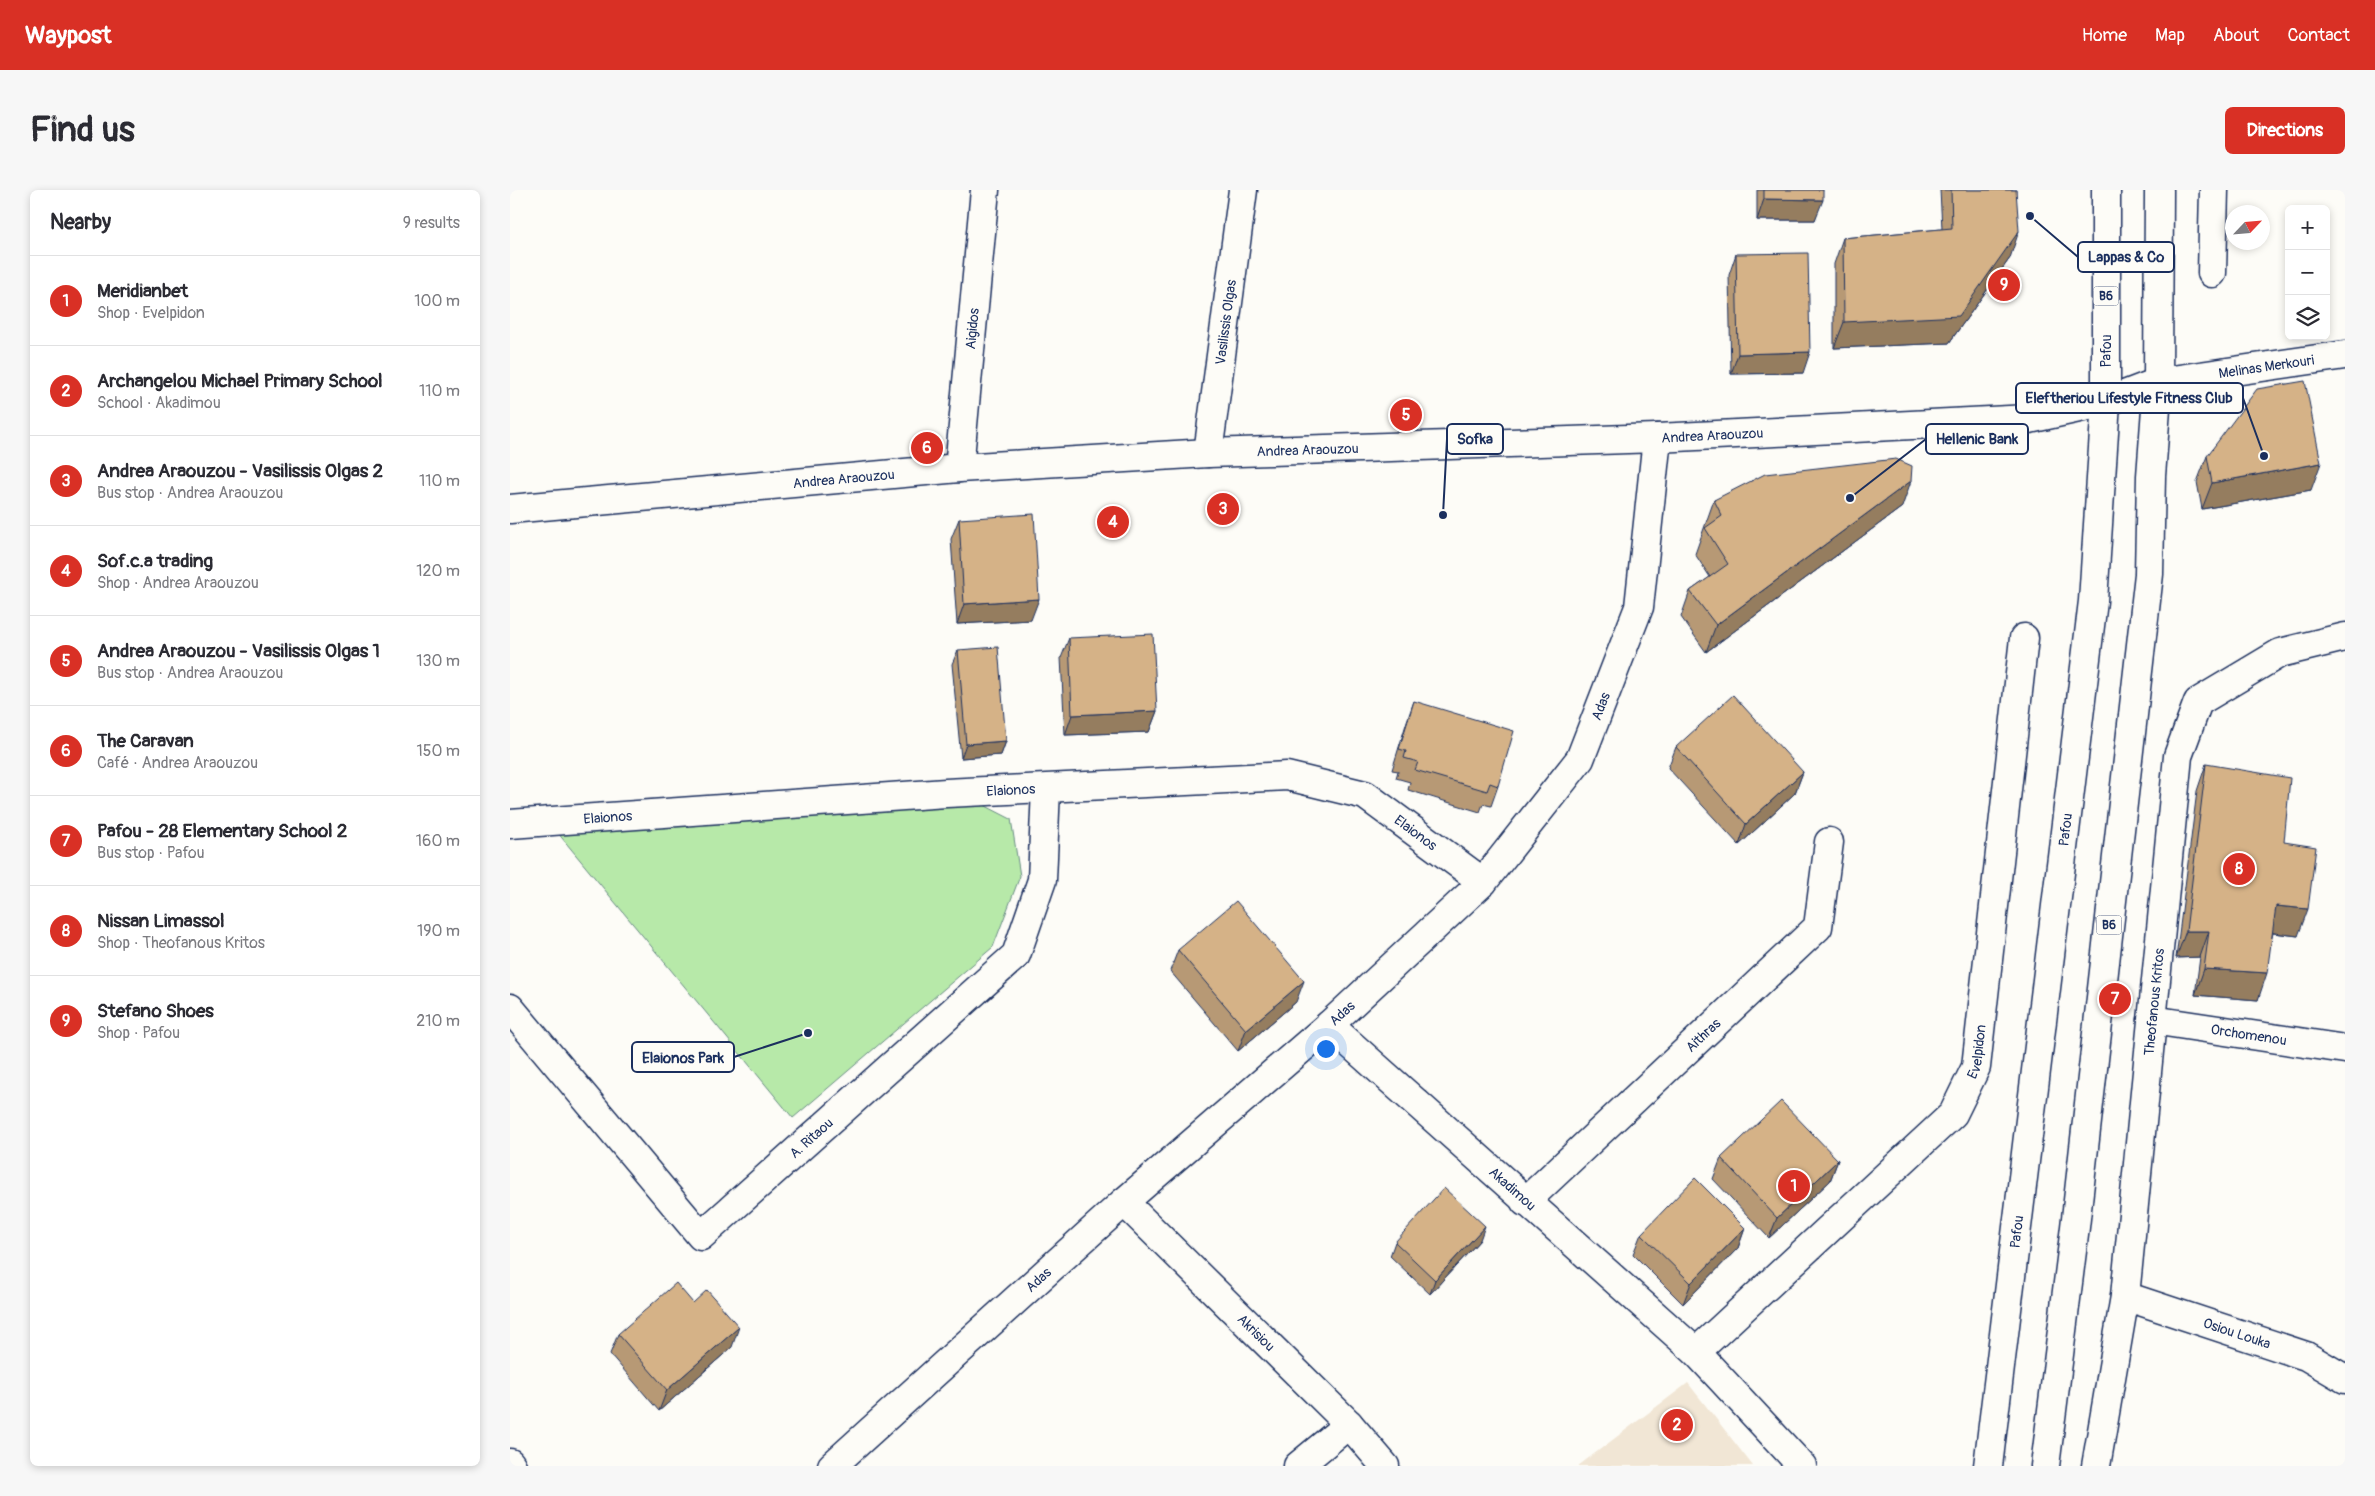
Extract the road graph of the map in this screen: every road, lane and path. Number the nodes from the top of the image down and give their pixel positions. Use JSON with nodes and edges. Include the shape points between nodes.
{"nodes":[{"id":1,"x":985,"y":190,"type":"edge"},
{"id":2,"x":1243,"y":190,"type":"edge"},
{"id":3,"x":2106,"y":190,"type":"edge"},
{"id":4,"x":2158,"y":190,"type":"edge"},
{"id":5,"x":2214,"y":190,"type":"edge"},
{"id":6,"x":2212,"y":273,"type":"dead end"},
{"id":7,"x":2345,"y":355,"type":"edge"},
{"id":8,"x":2158,"y":382,"type":"junction"},
{"id":9,"x":2106,"y":402,"type":"junction"},
{"id":10,"x":1657,"y":438,"type":"junction"},
{"id":11,"x":1208,"y":453,"type":"junction"},
{"id":12,"x":959,"y":468,"type":"junction"},
{"id":13,"x":510,"y":509,"type":"edge"},
{"id":14,"x":2345,"y":637,"type":"edge"},
{"id":15,"x":2024,"y":638,"type":"dead end"},
{"id":16,"x":1046,"y":789,"type":"junction"},
{"id":17,"x":510,"y":824,"type":"edge"},
{"id":18,"x":1829,"y":842,"type":"dead end"},
{"id":19,"x":1483,"y":882,"type":"junction"},
{"id":20,"x":510,"y":1008,"type":"edge"},
{"id":21,"x":2152,"y":1020,"type":"junction"},
{"id":22,"x":1328,"y":1025,"type":"junction"},
{"id":23,"x":2345,"y":1048,"type":"edge"},
{"id":24,"x":1124,"y":1202,"type":"junction"},
{"id":25,"x":1525,"y":1202,"type":"junction"},
{"id":26,"x":2125,"y":1296,"type":"junction"},
{"id":27,"x":1696,"y":1352,"type":"junction"},
{"id":28,"x":2345,"y":1379,"type":"edge"},
{"id":29,"x":1349,"y":1424,"type":"junction"},
{"id":30,"x":832,"y":1466,"type":"edge"},
{"id":31,"x":1298,"y":1466,"type":"edge"},
{"id":32,"x":1385,"y":1466,"type":"edge"},
{"id":33,"x":1802,"y":1466,"type":"edge"},
{"id":34,"x":1988,"y":1466,"type":"edge"},
{"id":35,"x":2046,"y":1466,"type":"edge"},
{"id":36,"x":2096,"y":1466,"type":"edge"}],
"edges":[{"from":1,"to":12,"type":"street","name":"Aigidos"},
{"from":2,"to":11,"type":"street","name":"Vasilissis Olgas"},
{"from":3,"to":9,"type":"street","name":"Pafou","number":"B6"},
{"from":4,"to":8,"type":"street","number":"B6"},
{"from":5,"to":6,"type":"street"},
{"from":7,"to":8,"type":"street","name":"Melinas Merkouri"},
{"from":8,"to":9,"type":"street","name":"Melinas Merkouri"},
{"from":8,"to":35,"type":"street","number":"B6","via":[[2151,476],[2149,574]]},
{"from":9,"to":10,"type":"street","name":"Andrea Araouzou","via":[[2029,419]]},
{"from":9,"to":34,"type":"street","name":"Pafou","number":"B6","via":[[2093,601]]},
{"from":10,"to":11,"type":"street","name":"Andrea Araouzou"},
{"from":10,"to":19,"type":"street","name":"Adas","via":[[1639,607],[1584,750]]},
{"from":11,"to":12,"type":"street","name":"Andrea Araouzou"},
{"from":12,"to":13,"type":"street","name":"Andrea Araouzou"},
{"from":14,"to":21,"type":"street","name":"Theofanous Kritos","via":[[2280,653],[2198,702],[2178,756]]},
{"from":15,"to":27,"type":"street","name":"Evelpidon","via":[[1976,1067],[1953,1114]]},
{"from":16,"to":17,"type":"street","name":"Elaionos","via":[[946,793]]},
{"from":16,"to":19,"type":"street","name":"Elaionos","via":[[1287,776],[1365,795]]},
{"from":16,"to":20,"type":"street","name":"A. Ritaou","via":[[1042,880],[1016,955],[701,1236]]},
{"from":18,"to":25,"type":"street","name":"Aithras","via":[[1818,927]]},
{"from":19,"to":22,"type":"street","name":"Adas"},
{"from":21,"to":23,"type":"street","name":"Orchomenou"},
{"from":21,"to":26,"type":"street","name":"Theofanous Kritos"},
{"from":22,"to":24,"type":"street","name":"Adas"},
{"from":22,"to":25,"type":"street","name":"Akadimou"},
{"from":24,"to":29,"type":"street","name":"Akrisiou"},
{"from":24,"to":30,"type":"street","name":"Adas"},
{"from":25,"to":27,"type":"street","name":"Akadimou"},
{"from":26,"to":28,"type":"street","name":"Osiou Louka","via":[[2306,1356]]},
{"from":26,"to":36,"type":"street","name":"Theofanous Kritos"},
{"from":27,"to":33,"type":"street","name":"Akadimou"},
{"from":29,"to":31,"type":"street"},
{"from":29,"to":32,"type":"street","name":"Akrisiou"}]}
